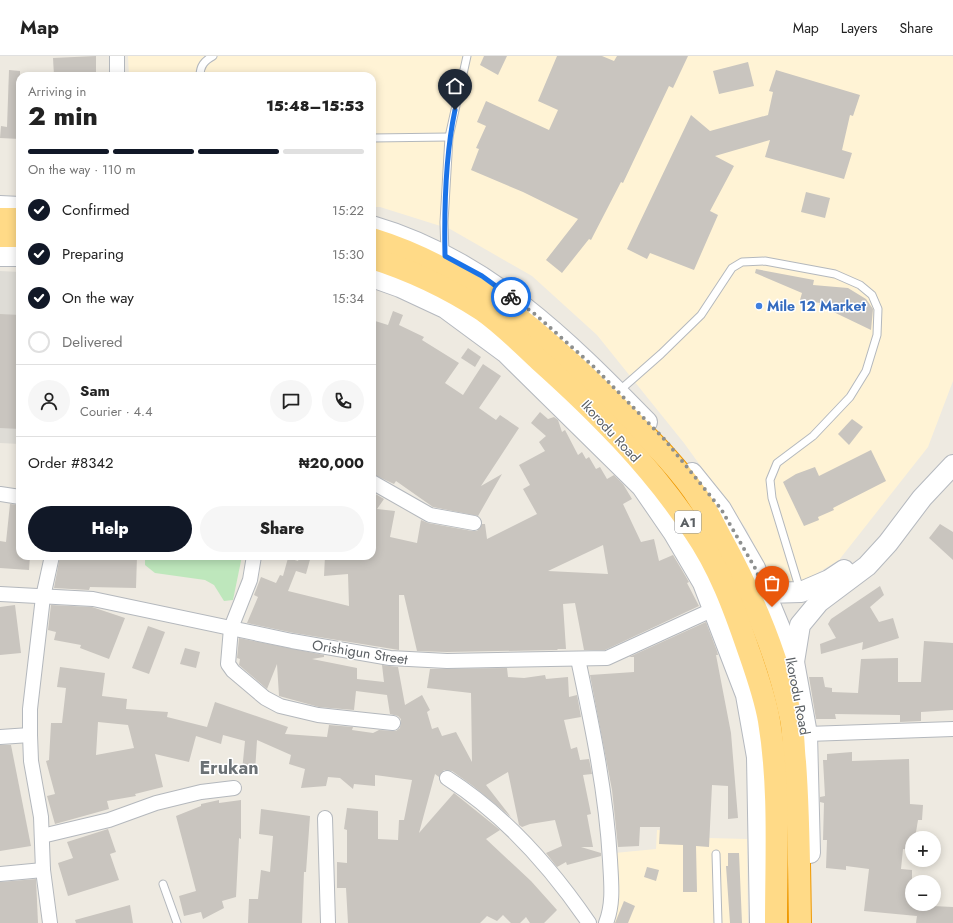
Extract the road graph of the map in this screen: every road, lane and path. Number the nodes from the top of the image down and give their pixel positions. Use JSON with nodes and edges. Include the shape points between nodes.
{"nodes":[{"id":1,"x":116,"y":56,"type":"edge"},
{"id":2,"x":213,"y":56,"type":"edge"},
{"id":3,"x":467,"y":56,"type":"edge"},
{"id":4,"x":117,"y":72,"type":"edge"},
{"id":5,"x":200,"y":72,"type":"edge"},
{"id":6,"x":449,"y":137,"type":"junction"},
{"id":7,"x":376,"y":138,"type":"edge"},
{"id":8,"x":0,"y":206,"type":"edge"},
{"id":9,"x":16,"y":207,"type":"edge"},
{"id":10,"x":0,"y":219,"type":"edge"},
{"id":11,"x":16,"y":219,"type":"edge"},
{"id":12,"x":376,"y":228,"type":"edge"},
{"id":13,"x":0,"y":236,"type":"edge"},
{"id":14,"x":16,"y":236,"type":"edge"},
{"id":15,"x":376,"y":240,"type":"edge"},
{"id":16,"x":0,"y":256,"type":"edge"},
{"id":17,"x":16,"y":256,"type":"edge"},
{"id":18,"x":445,"y":256,"type":"junction"},
{"id":19,"x":376,"y":259,"type":"edge"},
{"id":20,"x":376,"y":271,"type":"edge"},
{"id":21,"x":376,"y":279,"type":"edge"},
{"id":22,"x":544,"y":380,"type":"dead end"},
{"id":23,"x":618,"y":392,"type":"junction"},
{"id":24,"x":953,"y":457,"type":"edge"},
{"id":25,"x":631,"y":465,"type":"dead end"},
{"id":26,"x":953,"y":465,"type":"edge"},
{"id":27,"x":376,"y":484,"type":"edge"},
{"id":28,"x":0,"y":494,"type":"edge"},
{"id":29,"x":16,"y":496,"type":"edge"},
{"id":30,"x":658,"y":497,"type":"dead end"},
{"id":31,"x":474,"y":523,"type":"dead end"},
{"id":32,"x":680,"y":528,"type":"dead end"},
{"id":33,"x":684,"y":535,"type":"dead end"},
{"id":34,"x":696,"y":555,"type":"dead end"},
{"id":35,"x":51,"y":560,"type":"edge"},
{"id":36,"x":253,"y":560,"type":"edge"},
{"id":37,"x":801,"y":592,"type":"junction"},
{"id":38,"x":766,"y":593,"type":"junction"},
{"id":39,"x":0,"y":594,"type":"edge"},
{"id":40,"x":43,"y":597,"type":"junction"},
{"id":41,"x":721,"y":616,"type":"junction"},
{"id":42,"x":231,"y":628,"type":"junction"},
{"id":43,"x":732,"y":638,"type":"dead end"},
{"id":44,"x":578,"y":659,"type":"junction"},
{"id":45,"x":794,"y":662,"type":"junction"},
{"id":46,"x":393,"y":723,"type":"dead end"},
{"id":47,"x":953,"y":729,"type":"edge"},
{"id":48,"x":807,"y":734,"type":"junction"},
{"id":49,"x":30,"y":735,"type":"junction"},
{"id":50,"x":0,"y":738,"type":"edge"},
{"id":51,"x":446,"y":778,"type":"dead end"},
{"id":52,"x":234,"y":788,"type":"dead end"},
{"id":53,"x":325,"y":818,"type":"dead end"},
{"id":54,"x":42,"y":836,"type":"junction"},
{"id":55,"x":716,"y":854,"type":"dead end"},
{"id":56,"x":43,"y":870,"type":"junction"},
{"id":57,"x":0,"y":874,"type":"edge"},
{"id":58,"x":163,"y":884,"type":"dead end"},
{"id":59,"x":50,"y":923,"type":"edge"},
{"id":60,"x":177,"y":923,"type":"edge"},
{"id":61,"x":328,"y":923,"type":"edge"},
{"id":62,"x":589,"y":923,"type":"edge"},
{"id":63,"x":606,"y":923,"type":"edge"},
{"id":64,"x":718,"y":923,"type":"edge"},
{"id":65,"x":760,"y":923,"type":"edge"},
{"id":66,"x":766,"y":923,"type":"edge"},
{"id":67,"x":776,"y":923,"type":"edge"},
{"id":68,"x":800,"y":923,"type":"edge"},
{"id":69,"x":811,"y":923,"type":"edge"}],
"edges":[{"from":1,"to":4,"type":"street"},
{"from":2,"to":5,"type":"lane","via":[[205,60]]},
{"from":3,"to":6,"type":"lane"},
{"from":6,"to":7,"type":"lane"},
{"from":6,"to":18,"type":"lane","via":[[444,222]]},
{"from":8,"to":9,"type":"street"},
{"from":10,"to":11,"type":"highway"},
{"from":12,"to":18,"type":"street","name":"Ikorodu Road"},
{"from":13,"to":14,"type":"highway"},
{"from":15,"to":68,"type":"highway","name":"Ikorodu Road","number":"A1","via":[[399,247],[434,263],[505,306],[609,398],[659,449],[701,501],[747,587],[783,684],[791,717],[797,789]]},
{"from":16,"to":17,"type":"street"},
{"from":18,"to":23,"type":"street","name":"Ikorodu Road","via":[[482,276],[536,315]]},
{"from":19,"to":67,"type":"highway","name":"Ikorodu Road","number":"A1","via":[[398,266],[438,285],[483,311],[571,388],[664,489],[695,532],[731,602],[756,673],[769,720],[775,771]]},
{"from":20,"to":22,"type":"lane","via":[[455,307],[505,344]]},
{"from":21,"to":41,"type":"street","name":"Ikorodu Road","via":[[445,308],[506,353],[585,429],[642,488],[673,532]]},
{"from":23,"to":37,"type":"lane","via":[[701,315],[732,268],[742,262],[765,262],[835,274],[860,285],[872,295],[878,309],[877,335],[866,371],[850,397],[813,436],[776,463],[770,480],[772,498]]},
{"from":23,"to":38,"type":"street","name":"Ikorodu Road","via":[[665,440],[721,509],[755,568]]},
{"from":24,"to":37,"type":"street","via":[[901,508],[861,559],[829,580]]},
{"from":25,"to":30,"type":"lane"},
{"from":26,"to":45,"type":"street","via":[[922,498],[867,566],[819,602],[800,625]]},
{"from":27,"to":31,"type":"street","via":[[430,515]]},
{"from":28,"to":29,"type":"street"},
{"from":32,"to":33,"type":"lane"},
{"from":34,"to":41,"type":"lane"},
{"from":35,"to":40,"type":"street"},
{"from":36,"to":42,"type":"street","via":[[250,580]]},
{"from":37,"to":38,"type":"street"},
{"from":38,"to":45,"type":"street","name":"Ikorodu Road"},
{"from":39,"to":40,"type":"street","name":"Orishigun Street"},
{"from":40,"to":42,"type":"street","name":"Orishigun Street","via":[[93,599]]},
{"from":40,"to":49,"type":"street","via":[[30,709]]},
{"from":41,"to":44,"type":"street","name":"Orishigun Street","via":[[607,658]]},
{"from":41,"to":65,"type":"street","name":"Ikorodu Road","via":[[746,696],[757,757]]},
{"from":42,"to":44,"type":"street","name":"Orishigun Street","via":[[292,641],[410,660]]},
{"from":42,"to":46,"type":"street","via":[[228,664],[244,682],[264,698],[280,706],[318,715]]},
{"from":43,"to":66,"type":"lane","via":[[757,713],[762,755]]},
{"from":44,"to":63,"type":"street","via":[[604,789],[611,900]]},
{"from":45,"to":48,"type":"street","name":"Ikorodu Road"},
{"from":47,"to":48,"type":"street"},
{"from":48,"to":69,"type":"street","name":"Ikorodu Road"},
{"from":49,"to":50,"type":"street"},
{"from":49,"to":54,"type":"street","via":[[31,761]]},
{"from":51,"to":62,"type":"street","via":[[471,793],[524,840],[568,892]]},
{"from":52,"to":54,"type":"street","via":[[201,792],[156,803],[109,820]]},
{"from":53,"to":61,"type":"street"},
{"from":54,"to":56,"type":"street"},
{"from":55,"to":64,"type":"lane"},
{"from":56,"to":57,"type":"street"},
{"from":56,"to":59,"type":"street"},
{"from":58,"to":60,"type":"lane"}]}
